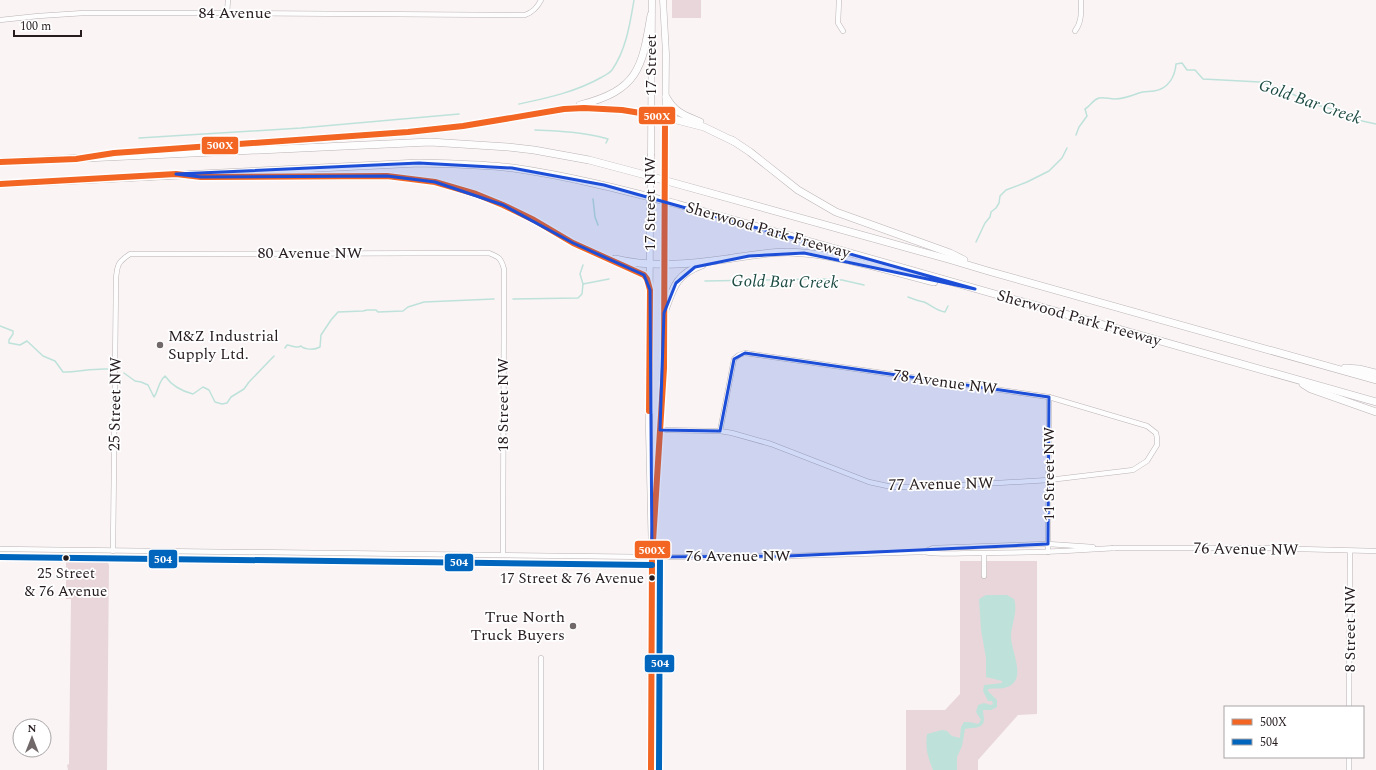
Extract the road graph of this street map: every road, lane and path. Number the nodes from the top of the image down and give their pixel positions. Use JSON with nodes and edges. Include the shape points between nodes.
{"nodes":[{"id":1,"x":228,"y":0,"type":"edge"},
{"id":2,"x":541,"y":0,"type":"edge"},
{"id":3,"x":652,"y":0,"type":"edge"},
{"id":4,"x":663,"y":0,"type":"edge"},
{"id":5,"x":839,"y":0,"type":"edge"},
{"id":6,"x":1081,"y":0,"type":"edge"},
{"id":7,"x":228,"y":13,"type":"junction"},
{"id":8,"x":651,"y":15,"type":"junction"},
{"id":9,"x":0,"y":20,"type":"edge"},
{"id":10,"x":843,"y":31,"type":"dead end"},
{"id":11,"x":1075,"y":32,"type":"dead end"},
{"id":12,"x":666,"y":97,"type":"junction"},
{"id":13,"x":564,"y":109,"type":"junction"},
{"id":14,"x":651,"y":114,"type":"junction"},
{"id":15,"x":665,"y":117,"type":"junction"},
{"id":16,"x":735,"y":142,"type":"junction"},
{"id":17,"x":76,"y":159,"type":"junction"},
{"id":18,"x":0,"y":162,"type":"edge"},
{"id":19,"x":176,"y":174,"type":"junction"},
{"id":20,"x":0,"y":184,"type":"edge"},
{"id":21,"x":602,"y":255,"type":"junction"},
{"id":22,"x":498,"y":257,"type":"joint"},
{"id":23,"x":122,"y":259,"type":"joint"},
{"id":24,"x":726,"y":259,"type":"junction"},
{"id":25,"x":650,"y":263,"type":"junction"},
{"id":26,"x":665,"y":265,"type":"junction"},
{"id":27,"x":988,"y":271,"type":"junction"},
{"id":28,"x":976,"y":289,"type":"junction"},
{"id":29,"x":650,"y":290,"type":"junction"},
{"id":30,"x":664,"y":313,"type":"junction"},
{"id":31,"x":1331,"y":367,"type":"junction"},
{"id":32,"x":1376,"y":373,"type":"edge"},
{"id":33,"x":1298,"y":380,"type":"junction"},
{"id":34,"x":1376,"y":380,"type":"edge"},
{"id":35,"x":1049,"y":396,"type":"junction"},
{"id":36,"x":1376,"y":402,"type":"edge"},
{"id":37,"x":1376,"y":412,"type":"edge"},
{"id":38,"x":660,"y":430,"type":"junction"},
{"id":39,"x":720,"y":431,"type":"junction"},
{"id":40,"x":1133,"y":470,"type":"joint"},
{"id":41,"x":1049,"y":480,"type":"junction"},
{"id":42,"x":1048,"y":544,"type":"junction"},
{"id":43,"x":1116,"y":548,"type":"junction"},
{"id":44,"x":0,"y":549,"type":"edge"},
{"id":45,"x":113,"y":551,"type":"junction"},
{"id":46,"x":1350,"y":551,"type":"junction"},
{"id":47,"x":1376,"y":551,"type":"edge"},
{"id":48,"x":924,"y":552,"type":"junction"},
{"id":49,"x":1048,"y":552,"type":"junction"},
{"id":50,"x":984,"y":553,"type":"junction"},
{"id":51,"x":503,"y":555,"type":"junction"},
{"id":52,"x":652,"y":557,"type":"junction"},
{"id":53,"x":984,"y":576,"type":"dead end"},
{"id":54,"x":541,"y":658,"type":"dead end"},
{"id":55,"x":1350,"y":706,"type":"edge"},
{"id":56,"x":1349,"y":758,"type":"edge"},
{"id":57,"x":541,"y":770,"type":"edge"},
{"id":58,"x":651,"y":770,"type":"edge"},
{"id":59,"x":1349,"y":770,"type":"edge"}],
"edges":[{"from":1,"to":7,"type":"street"},
{"from":2,"to":7,"type":"street","name":"84 Avenue","via":[[532,12],[524,15]]},
{"from":3,"to":8,"type":"main road"},
{"from":4,"to":12,"type":"main road","name":"17 Street NW"},
{"from":5,"to":10,"type":"street","via":[[838,23]]},
{"from":6,"to":11,"type":"street","via":[[1081,19]]},
{"from":7,"to":9,"type":"street","name":"84 Avenue","via":[[84,13]]},
{"from":8,"to":13,"type":"highway","via":[[642,59],[628,82],[602,99]]},
{"from":8,"to":14,"type":"main road","name":"17 Street"},
{"from":12,"to":15,"type":"main road","name":"17 Street NW"},
{"from":12,"to":16,"type":"highway","via":[[679,113],[721,132]]},
{"from":13,"to":14,"type":"highway","via":[[610,109]]},
{"from":13,"to":17,"type":"highway","via":[[463,126],[408,132],[114,153]]},
{"from":14,"to":15,"type":"highway"},
{"from":14,"to":25,"type":"main road","name":"17 Street NW","bridge":true},
{"from":15,"to":16,"type":"highway","via":[[704,127]]},
{"from":15,"to":26,"type":"main road","name":"17 Street NW","bridge":true},
{"from":16,"to":27,"type":"highway","via":[[798,190],[836,212],[950,253]]},
{"from":17,"to":18,"type":"highway","name":"Sherwood Park Freeway"},
{"from":17,"to":27,"type":"highway","name":"Sherwood Park Freeway","via":[[422,143],[508,147],[560,154],[616,167]]},
{"from":19,"to":20,"type":"highway","name":"Sherwood Park Freeway"},
{"from":19,"to":21,"type":"highway","via":[[201,177],[387,176],[435,182],[503,205],[573,243]]},
{"from":19,"to":28,"type":"highway","name":"Sherwood Park Freeway","via":[[419,163],[512,168],[604,185]]},
{"from":21,"to":25,"type":"highway","via":[[630,262]]},
{"from":21,"to":29,"type":"highway","via":[[644,275]]},
{"from":22,"to":23,"type":"street","name":"80 Avenue NW","via":[[489,253],[130,254]]},
{"from":22,"to":51,"type":"street","name":"18 Street NW","via":[[504,269]]},
{"from":23,"to":45,"type":"street","name":"25 Street NW","via":[[117,266],[116,279]]},
{"from":24,"to":26,"type":"highway"},
{"from":24,"to":28,"type":"highway","via":[[771,253],[804,253],[846,260],[947,285]]},
{"from":24,"to":30,"type":"highway","via":[[695,267],[681,277],[672,290]]},
{"from":25,"to":26,"type":"highway"},
{"from":25,"to":29,"type":"main road","name":"17 Street NW"},
{"from":26,"to":30,"type":"main road","name":"17 Street NW"},
{"from":27,"to":31,"type":"highway","name":"Sherwood Park Freeway"},
{"from":28,"to":33,"type":"highway","name":"Sherwood Park Freeway"},
{"from":29,"to":52,"type":"main road","name":"17 Street NW","via":[[649,431]]},
{"from":30,"to":38,"type":"main road","name":"17 Street NW"},
{"from":31,"to":32,"type":"highway"},
{"from":31,"to":34,"type":"highway","name":"Sherwood Park Freeway"},
{"from":33,"to":36,"type":"highway","name":"Sherwood Park Freeway"},
{"from":33,"to":37,"type":"highway","via":[[1311,389]]},
{"from":35,"to":39,"type":"street","name":"78 Avenue NW","via":[[745,353],[737,356],[733,363]]},
{"from":35,"to":40,"type":"street","name":"78 Avenue NW","via":[[1150,428],[1156,434],[1157,445],[1146,461]]},
{"from":35,"to":41,"type":"street","name":"11 Street NW"},
{"from":38,"to":39,"type":"street","name":"77 Avenue NW"},
{"from":38,"to":52,"type":"main road","name":"17 Street NW"},
{"from":39,"to":41,"type":"street","name":"77 Avenue NW","via":[[771,444],[870,482],[892,487]]},
{"from":40,"to":41,"type":"street","name":"77 Avenue NW"},
{"from":41,"to":42,"type":"street","name":"11 Street NW"},
{"from":42,"to":43,"type":"street","name":"76 Avenue NW"},
{"from":42,"to":48,"type":"street","name":"76 Avenue NW","via":[[933,548]]},
{"from":42,"to":49,"type":"street","name":"11 Street NW"},
{"from":43,"to":46,"type":"street","name":"76 Avenue NW"},
{"from":43,"to":49,"type":"street","name":"76 Avenue NW"},
{"from":44,"to":45,"type":"street","name":"76 Avenue NW"},
{"from":45,"to":51,"type":"street","name":"76 Avenue NW"},
{"from":46,"to":47,"type":"street","name":"76 Avenue NW"},
{"from":46,"to":55,"type":"street","name":"8 Street NW"},
{"from":48,"to":50,"type":"street","name":"76 Avenue NW"},
{"from":48,"to":52,"type":"street","name":"76 Avenue NW"},
{"from":49,"to":50,"type":"street","name":"76 Avenue NW"},
{"from":50,"to":53,"type":"street"},
{"from":51,"to":52,"type":"street","name":"76 Avenue NW"},
{"from":52,"to":58,"type":"main road","name":"17 Street NW"},
{"from":54,"to":57,"type":"street"},
{"from":56,"to":59,"type":"street"}]}
